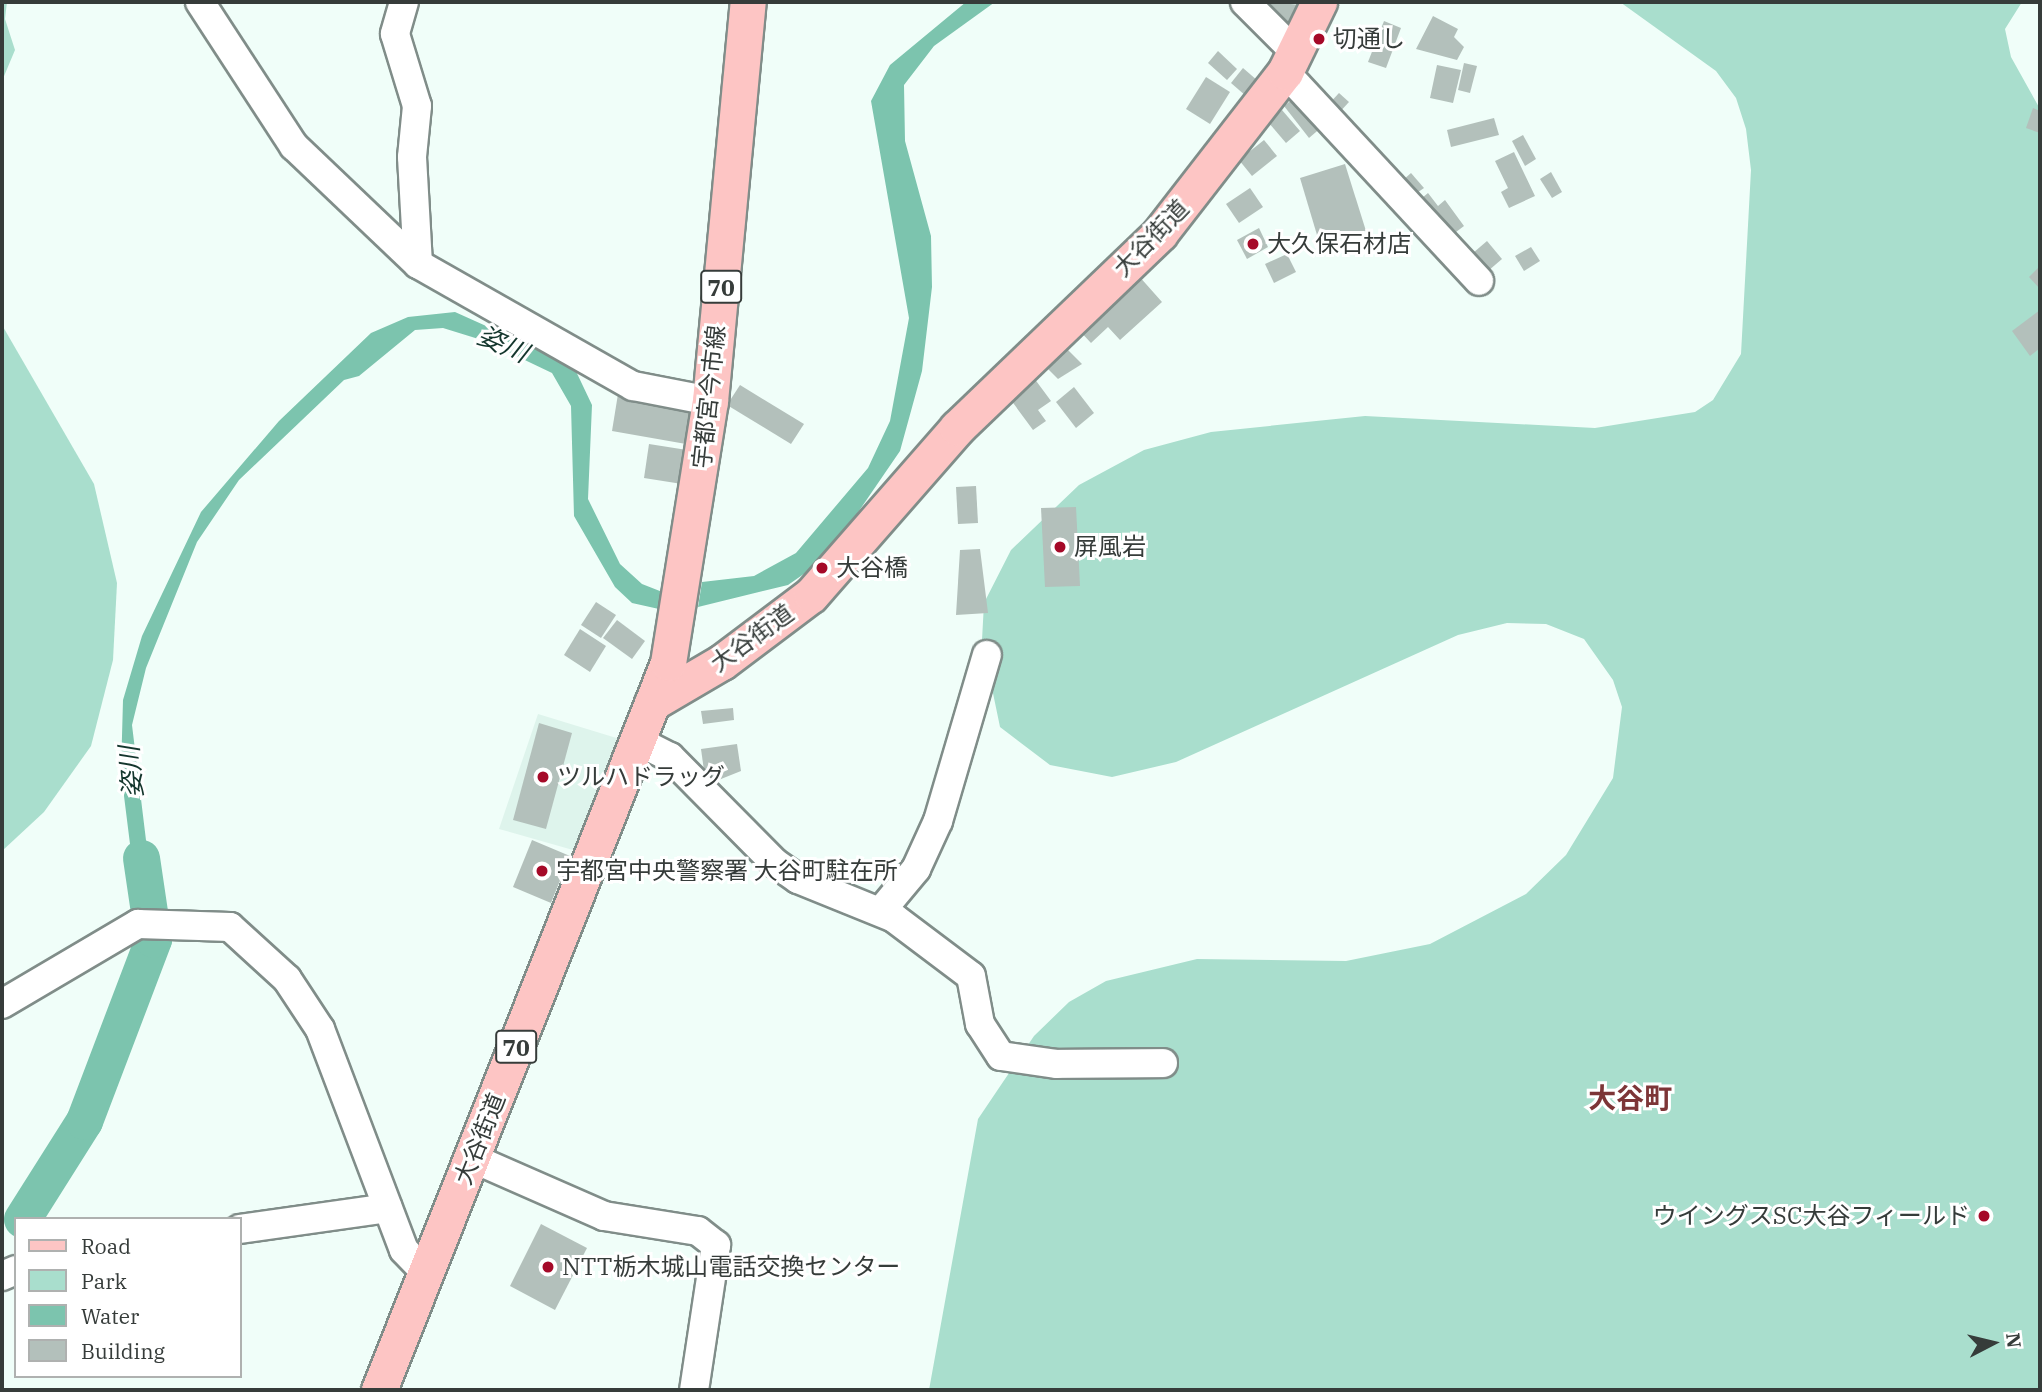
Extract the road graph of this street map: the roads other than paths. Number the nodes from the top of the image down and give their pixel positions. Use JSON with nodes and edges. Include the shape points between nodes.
{"nodes":[{"id":1,"x":200,"y":2,"type":"edge"},
{"id":2,"x":404,"y":2,"type":"edge"},
{"id":3,"x":748,"y":2,"type":"edge"},
{"id":4,"x":1245,"y":2,"type":"edge"},
{"id":5,"x":1319,"y":2,"type":"edge"},
{"id":6,"x":1291,"y":63,"type":"junction"},
{"id":7,"x":418,"y":264,"type":"junction"},
{"id":8,"x":1479,"y":281,"type":"dead end"},
{"id":9,"x":710,"y":401,"type":"junction"},
{"id":10,"x":987,"y":655,"type":"dead end"},
{"id":11,"x":652,"y":703,"type":"junction"},
{"id":12,"x":638,"y":741,"type":"junction"},
{"id":13,"x":881,"y":911,"type":"junction"},
{"id":14,"x":2,"y":1004,"type":"edge"},
{"id":15,"x":1163,"y":1063,"type":"dead end"},
{"id":16,"x":472,"y":1158,"type":"junction"},
{"id":17,"x":388,"y":1208,"type":"junction"},
{"id":18,"x":242,"y":1229,"type":"edge"},
{"id":19,"x":425,"y":1272,"type":"junction"},
{"id":20,"x":379,"y":1390,"type":"edge"},
{"id":21,"x":694,"y":1390,"type":"edge"}],
"edges":[{"from":1,"to":7,"type":"street","via":[[294,146]]},
{"from":2,"to":7,"type":"street","via":[[395,34],[417,106],[412,157]]},
{"from":3,"to":9,"type":"main road","name":"宇都宮今市線","number":"70"},
{"from":4,"to":6,"type":"street"},
{"from":5,"to":6,"type":"main road","name":"大谷街道"},
{"from":6,"to":8,"type":"street"},
{"from":6,"to":11,"type":"main road","name":"大谷街道","via":[[1160,233],[965,419],[811,595],[722,663]]},
{"from":7,"to":9,"type":"street","via":[[633,386]]},
{"from":9,"to":11,"type":"main road","name":"宇都宮今市線","number":"70","via":[[680,618]]},
{"from":10,"to":13,"type":"street","via":[[938,821],[916,869]]},
{"from":11,"to":12,"type":"main road","name":"大谷街道","number":"70"},
{"from":12,"to":13,"type":"street","via":[[670,757],[798,879]]},
{"from":12,"to":16,"type":"main road","name":"大谷街道","number":"70"},
{"from":13,"to":15,"type":"street","via":[[971,976],[979,1024],[1001,1056],[1057,1064]]},
{"from":14,"to":17,"type":"street","via":[[138,924],[230,927],[287,979],[320,1029]]},
{"from":16,"to":19,"type":"main road","name":"大谷街道","number":"70"},
{"from":16,"to":21,"type":"street","via":[[604,1216],[698,1231],[716,1245]]},
{"from":17,"to":18,"type":"street"},
{"from":17,"to":19,"type":"street","via":[[404,1250]]},
{"from":19,"to":20,"type":"main road","name":"大谷街道","number":"70"}]}
